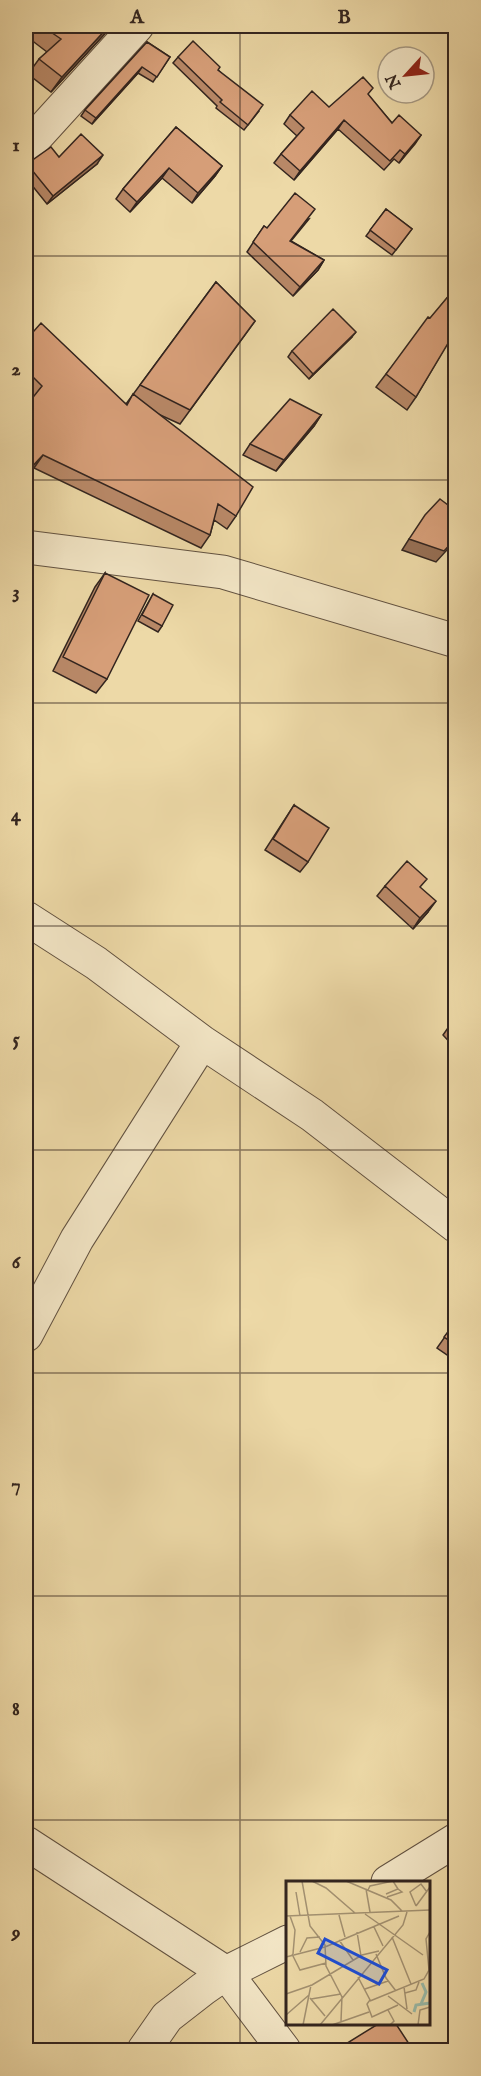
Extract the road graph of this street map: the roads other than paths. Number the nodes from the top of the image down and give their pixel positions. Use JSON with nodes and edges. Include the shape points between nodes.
{"nodes":[{"id":1,"x":137,"y":26,"type":"edge"},
{"id":2,"x":26,"y":148,"type":"edge"},
{"id":3,"x":26,"y":547,"type":"edge"},
{"id":4,"x":456,"y":641,"type":"edge"},
{"id":5,"x":26,"y":918,"type":"edge"},
{"id":6,"x":202,"y":1042,"type":"junction"},
{"id":7,"x":456,"y":1226,"type":"edge"},
{"id":8,"x":26,"y":1335,"type":"edge"},
{"id":9,"x":456,"y":1840,"type":"edge"},
{"id":10,"x":26,"y":1843,"type":"edge"},
{"id":11,"x":390,"y":1881,"type":"edge"},
{"id":12,"x":286,"y":1943,"type":"edge"},
{"id":13,"x":225,"y":1973,"type":"junction"},
{"id":14,"x":144,"y":2050,"type":"edge"},
{"id":15,"x":284,"y":2050,"type":"edge"}],
"edges":[{"from":1,"to":2,"type":"street"},
{"from":3,"to":4,"type":"street","via":[[223,572]]},
{"from":5,"to":6,"type":"street","via":[[96,963]]},
{"from":6,"to":7,"type":"street","via":[[312,1115]]},
{"from":6,"to":8,"type":"street","via":[[77,1239]]},
{"from":9,"to":11,"type":"street"},
{"from":10,"to":13,"type":"street"},
{"from":12,"to":13,"type":"street"},
{"from":13,"to":14,"type":"street","via":[[167,2018]]},
{"from":13,"to":15,"type":"street"}]}
